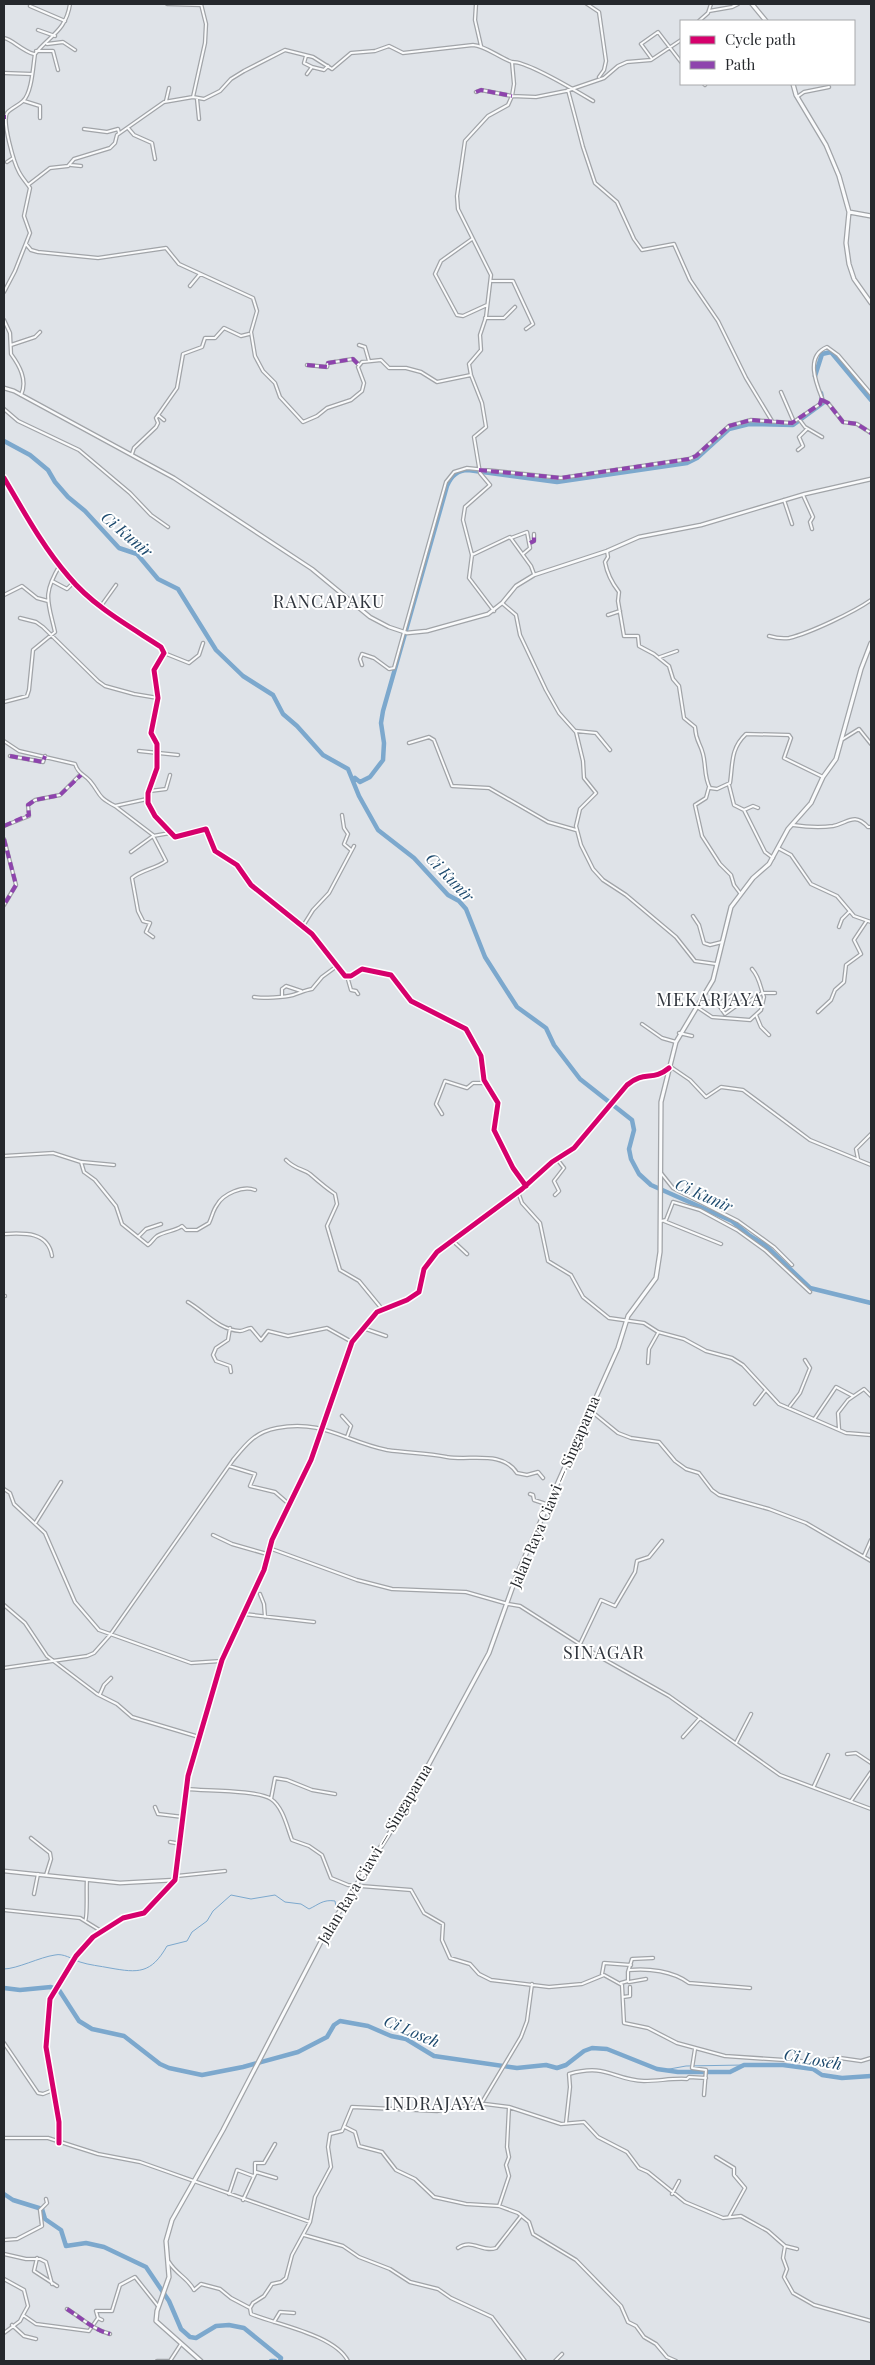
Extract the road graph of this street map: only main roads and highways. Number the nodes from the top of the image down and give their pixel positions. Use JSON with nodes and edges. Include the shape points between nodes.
{"nodes":[{"id":1,"x":752,"y":4,"type":"edge"},
{"id":2,"x":765,"y":20,"type":"edge"},
{"id":3,"x":793,"y":85,"type":"edge"},
{"id":4,"x":849,"y":212,"type":"junction"},
{"id":5,"x":871,"y":216,"type":"edge"},
{"id":6,"x":871,"y":303,"type":"edge"},
{"id":7,"x":871,"y":643,"type":"edge"},
{"id":8,"x":201,"y":2361,"type":"edge"}],
"edges":[{"from":1,"to":2,"type":"main road"},
{"from":3,"to":4,"type":"main road","via":[[839,176]]},
{"from":4,"to":5,"type":"main road"},
{"from":4,"to":6,"type":"main road","via":[[847,256],[854,279]]},
{"from":7,"to":8,"type":"main road","name":"Jalan Raya Ciawi — Singaparna","via":[[836,759],[811,802],[791,824],[773,858],[731,907],[713,980],[679,1033],[661,1102],[662,1221],[656,1278],[626,1320],[618,1348],[561,1471],[518,1572],[495,1641],[477,1677],[403,1812],[325,1934],[168,2231],[169,2268],[167,2284],[158,2306],[157,2324]]}]}
